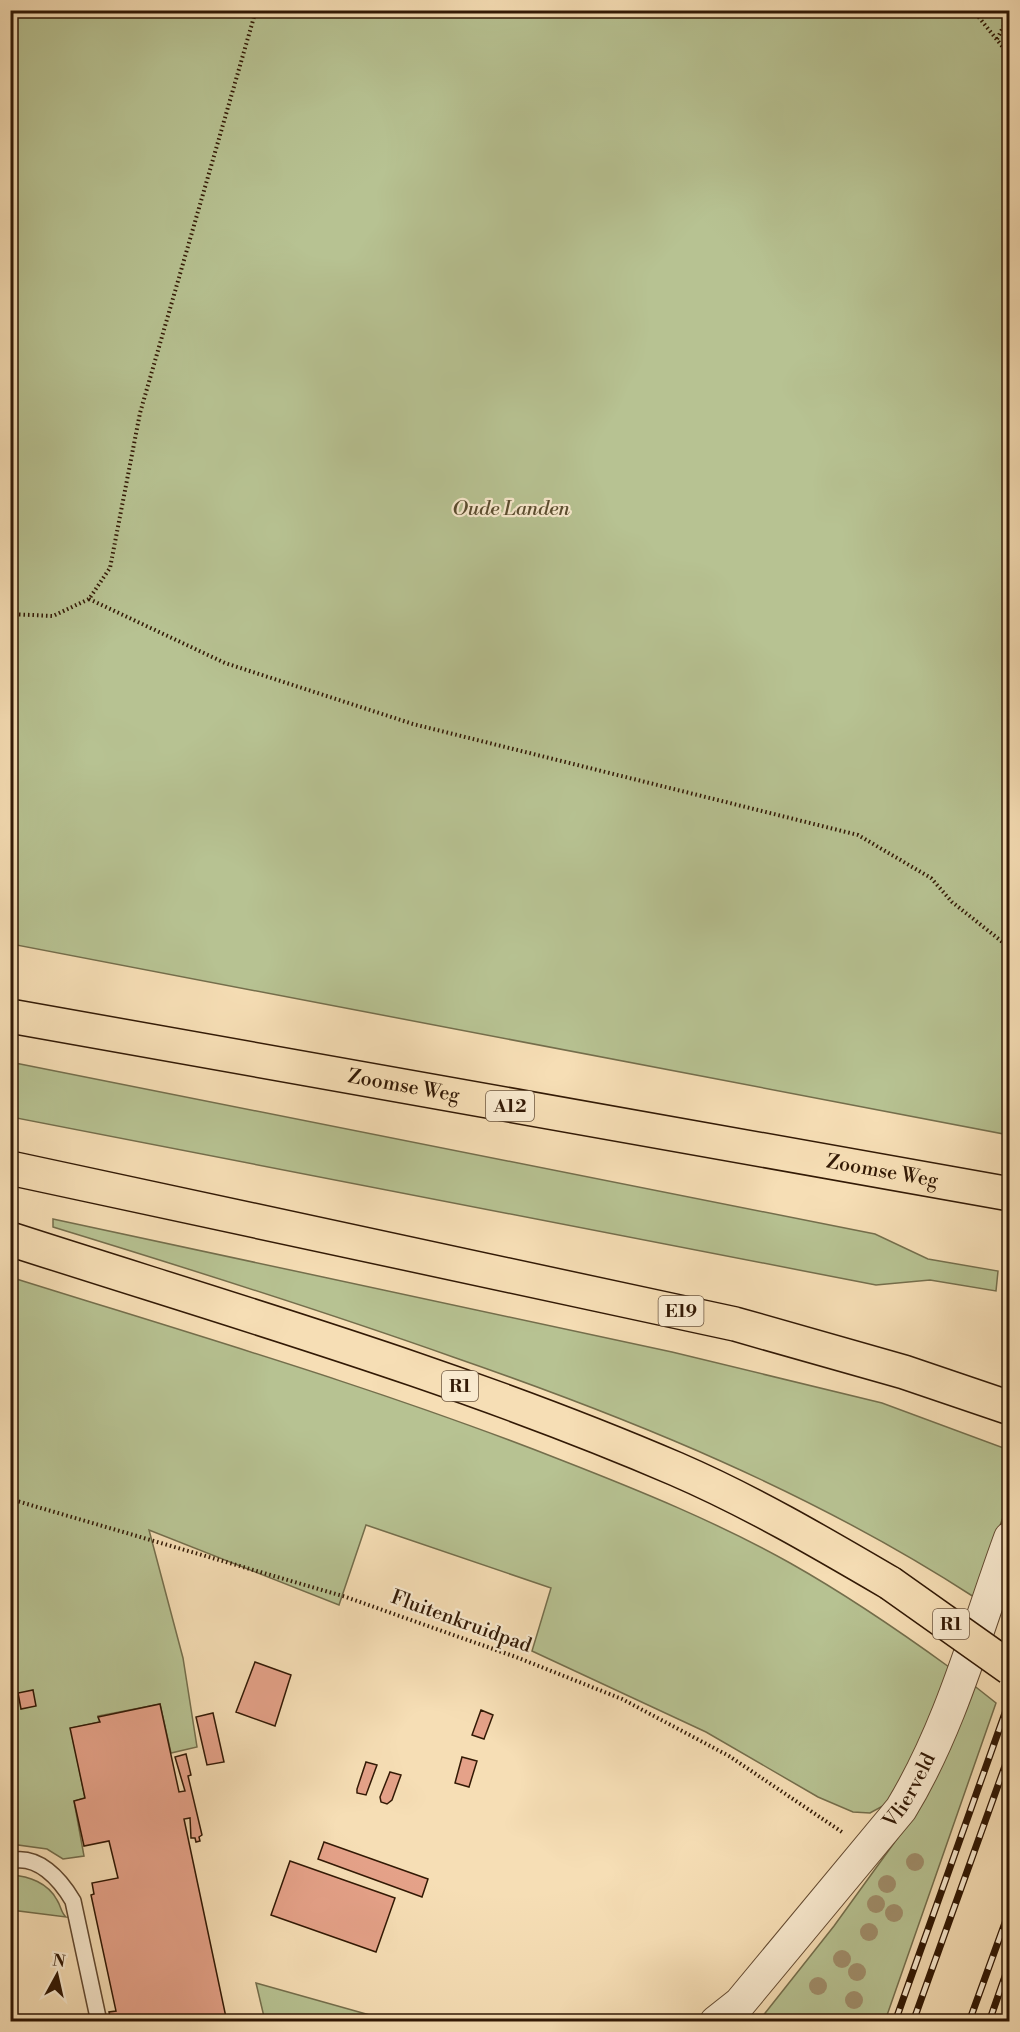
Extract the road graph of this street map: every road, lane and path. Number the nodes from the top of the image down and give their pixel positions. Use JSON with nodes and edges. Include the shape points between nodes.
{"nodes":[{"id":1,"x":256,"y":10,"type":"edge"},
{"id":2,"x":973,"y":10,"type":"edge"},
{"id":3,"x":1010,"y":14,"type":"edge"},
{"id":4,"x":997,"y":39,"type":"junction"},
{"id":5,"x":1010,"y":56,"type":"edge"},
{"id":6,"x":89,"y":599,"type":"junction"},
{"id":7,"x":10,"y":614,"type":"edge"},
{"id":8,"x":1010,"y":948,"type":"edge"},
{"id":9,"x":10,"y":1016,"type":"edge"},
{"id":10,"x":10,"y":1168,"type":"edge"},
{"id":11,"x":1010,"y":1194,"type":"edge"},
{"id":12,"x":10,"y":1239,"type":"edge"},
{"id":13,"x":1010,"y":1408,"type":"edge"},
{"id":14,"x":10,"y":1499,"type":"edge"},
{"id":15,"x":1010,"y":1538,"type":"edge"},
{"id":16,"x":1010,"y":1668,"type":"edge"},
{"id":17,"x":867,"y":1850,"type":"junction"},
{"id":18,"x":10,"y":1861,"type":"edge"},
{"id":19,"x":728,"y":2012,"type":"edge"},
{"id":20,"x":99,"y":2022,"type":"edge"}],
"edges":[{"from":1,"to":6,"type":"path","via":[[140,413],[110,568]]},
{"from":2,"to":4,"type":"path"},
{"from":3,"to":4,"type":"path"},
{"from":4,"to":5,"type":"path"},
{"from":6,"to":7,"type":"path","via":[[53,615]]},
{"from":6,"to":8,"type":"path","via":[[225,663],[413,724],[858,835],[931,878],[952,903]]},
{"from":9,"to":11,"type":"highway","name":"Zoomse Weg","number":"A12"},
{"from":10,"to":13,"type":"highway","number":"E19","via":[[735,1324],[962,1390]]},
{"from":12,"to":16,"type":"highway","number":"R1","bridge":true,"via":[[453,1383],[676,1469],[822,1543],[890,1583]]},
{"from":14,"to":17,"type":"path","name":"Fluitenkruidpad","via":[[346,1597],[611,1695],[729,1756]]},
{"from":15,"to":17,"type":"street","name":"Vlierveld","via":[[931,1755],[901,1809]]},
{"from":17,"to":19,"type":"street","name":"Vlierveld"},
{"from":18,"to":20,"type":"lane","via":[[33,1862],[49,1871],[73,1901]]}]}
